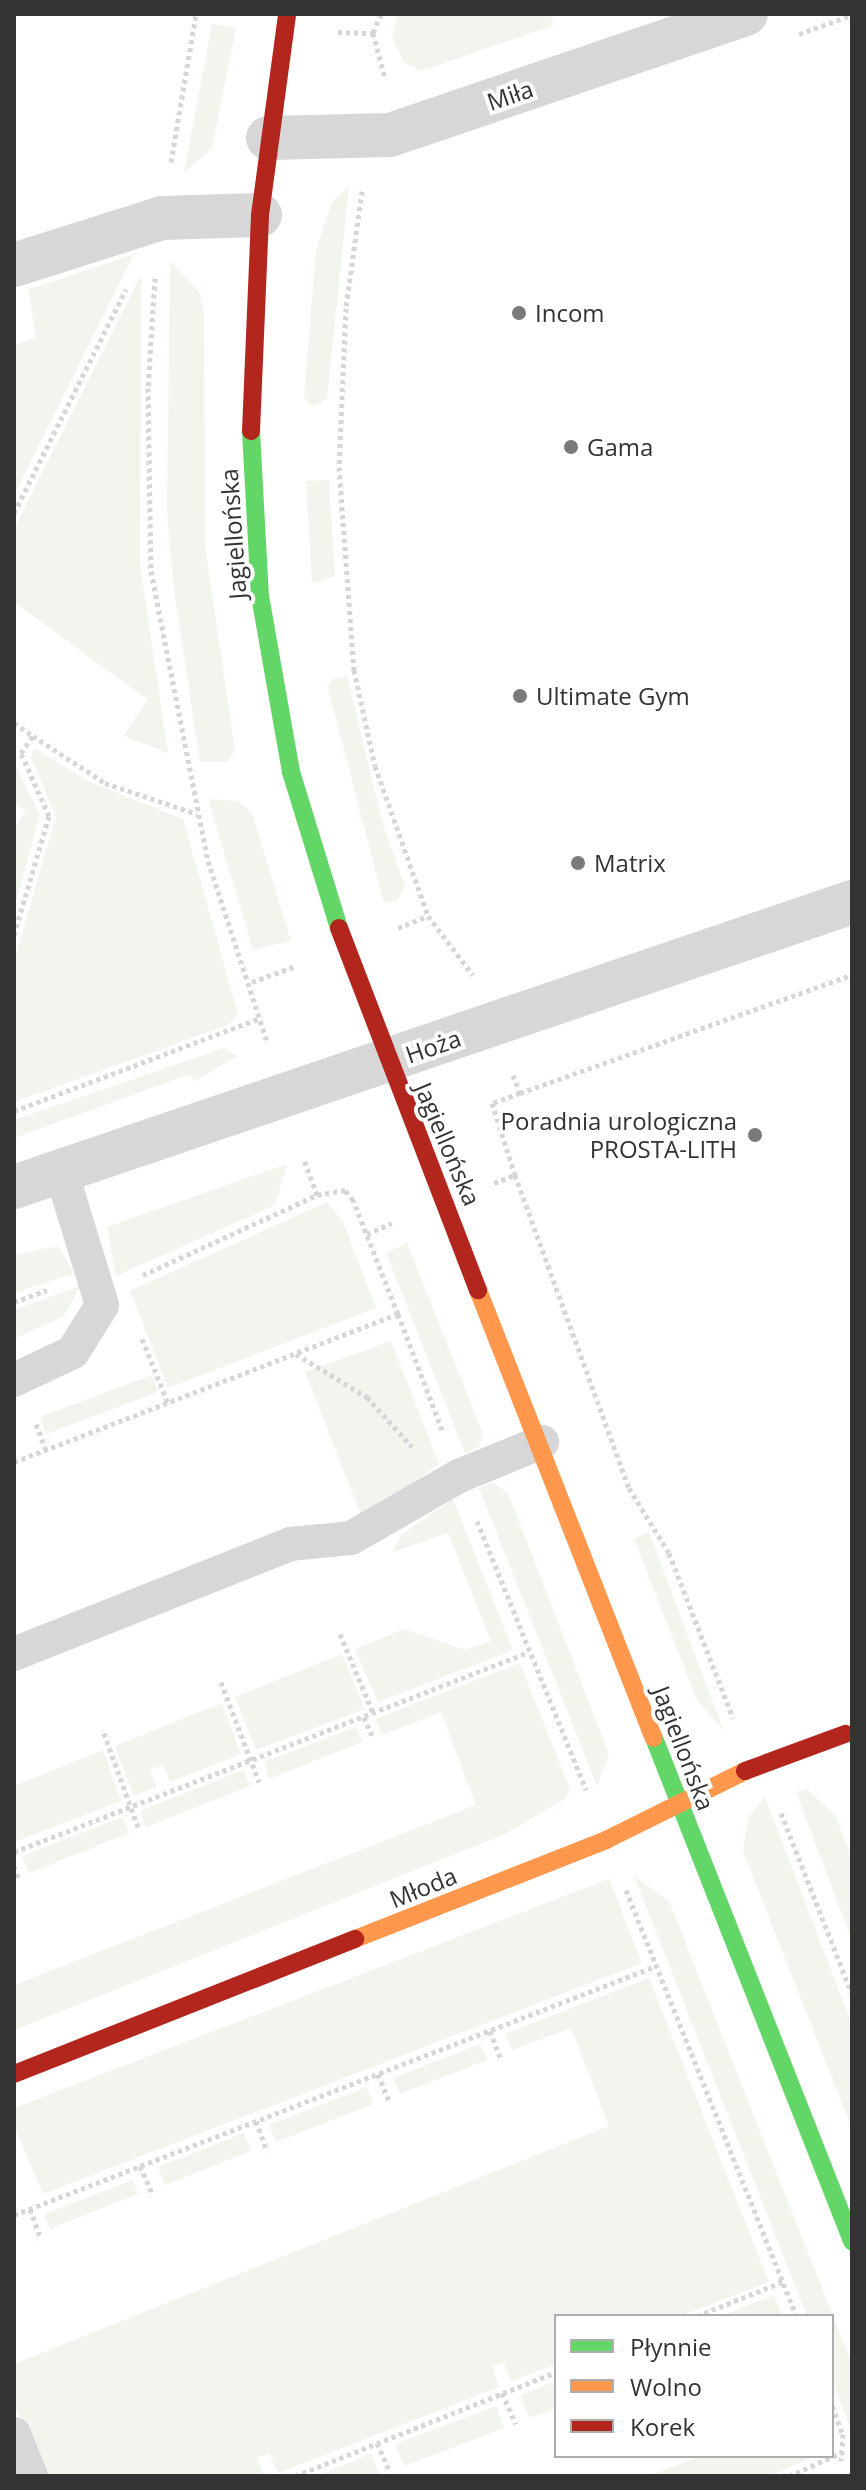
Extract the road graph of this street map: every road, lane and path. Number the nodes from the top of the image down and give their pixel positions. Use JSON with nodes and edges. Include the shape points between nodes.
{"nodes":[{"id":1,"x":196,"y":14,"type":"edge"},
{"id":2,"x":287,"y":14,"type":"edge"},
{"id":3,"x":381,"y":14,"type":"edge"},
{"id":4,"x":746,"y":14,"type":"edge"},
{"id":5,"x":337,"y":32,"type":"dead end"},
{"id":6,"x":373,"y":33,"type":"junction"},
{"id":7,"x":395,"y":88,"type":"dead end"},
{"id":8,"x":268,"y":138,"type":"junction"},
{"id":9,"x":168,"y":179,"type":"dead end"},
{"id":10,"x":375,"y":185,"type":"dead end"},
{"id":11,"x":260,"y":215,"type":"junction"},
{"id":12,"x":14,"y":265,"type":"edge"},
{"id":13,"x":156,"y":266,"type":"dead end"},
{"id":14,"x":131,"y":279,"type":"dead end"},
{"id":15,"x":14,"y":513,"type":"edge"},
{"id":16,"x":14,"y":723,"type":"edge"},
{"id":17,"x":33,"y":736,"type":"junction"},
{"id":18,"x":197,"y":814,"type":"junction"},
{"id":19,"x":852,"y":902,"type":"edge"},
{"id":20,"x":428,"y":916,"type":"junction"},
{"id":21,"x":393,"y":930,"type":"dead end"},
{"id":22,"x":14,"y":935,"type":"edge"},
{"id":23,"x":300,"y":965,"type":"dead end"},
{"id":24,"x":852,"y":975,"type":"edge"},
{"id":25,"x":252,"y":982,"type":"junction"},
{"id":26,"x":478,"y":986,"type":"dead end"},
{"id":27,"x":260,"y":1018,"type":"junction"},
{"id":28,"x":267,"y":1041,"type":"dead end"},
{"id":29,"x":388,"y":1062,"type":"junction"},
{"id":30,"x":510,"y":1066,"type":"dead end"},
{"id":31,"x":520,"y":1093,"type":"junction"},
{"id":32,"x":14,"y":1111,"type":"edge"},
{"id":33,"x":304,"y":1160,"type":"dead end"},
{"id":34,"x":61,"y":1171,"type":"junction"},
{"id":35,"x":515,"y":1175,"type":"junction"},
{"id":36,"x":493,"y":1183,"type":"dead end"},
{"id":37,"x":14,"y":1187,"type":"edge"},
{"id":38,"x":317,"y":1195,"type":"junction"},
{"id":39,"x":396,"y":1222,"type":"dead end"},
{"id":40,"x":367,"y":1234,"type":"junction"},
{"id":41,"x":141,"y":1276,"type":"dead end"},
{"id":42,"x":398,"y":1314,"type":"junction"},
{"id":43,"x":139,"y":1329,"type":"dead end"},
{"id":44,"x":295,"y":1354,"type":"junction"},
{"id":45,"x":14,"y":1380,"type":"edge"},
{"id":46,"x":168,"y":1403,"type":"junction"},
{"id":47,"x":34,"y":1419,"type":"dead end"},
{"id":48,"x":542,"y":1442,"type":"junction"},
{"id":49,"x":46,"y":1450,"type":"junction"},
{"id":50,"x":14,"y":1462,"type":"edge"},
{"id":51,"x":456,"y":1469,"type":"junction"},
{"id":52,"x":340,"y":1634,"type":"dead end"},
{"id":53,"x":529,"y":1652,"type":"junction"},
{"id":54,"x":14,"y":1654,"type":"edge"},
{"id":55,"x":221,"y":1682,"type":"dead end"},
{"id":56,"x":373,"y":1713,"type":"junction"},
{"id":57,"x":364,"y":1717,"type":"junction"},
{"id":58,"x":739,"y":1726,"type":"dead end"},
{"id":59,"x":104,"y":1733,"type":"dead end"},
{"id":60,"x":373,"y":1738,"type":"dead end"},
{"id":61,"x":849,"y":1743,"type":"edge"},
{"id":62,"x":252,"y":1762,"type":"junction"},
{"id":63,"x":259,"y":1782,"type":"dead end"},
{"id":64,"x":589,"y":1799,"type":"dead end"},
{"id":65,"x":679,"y":1803,"type":"junction"},
{"id":66,"x":779,"y":1807,"type":"dead end"},
{"id":67,"x":131,"y":1808,"type":"junction"},
{"id":68,"x":139,"y":1830,"type":"dead end"},
{"id":69,"x":14,"y":1852,"type":"edge"},
{"id":70,"x":14,"y":1866,"type":"edge"},
{"id":71,"x":620,"y":1875,"type":"dead end"},
{"id":72,"x":18,"y":1877,"type":"dead end"},
{"id":73,"x":656,"y":1966,"type":"junction"},
{"id":74,"x":852,"y":1994,"type":"edge"},
{"id":75,"x":490,"y":2030,"type":"junction"},
{"id":76,"x":501,"y":2060,"type":"dead end"},
{"id":77,"x":14,"y":2074,"type":"edge"},
{"id":78,"x":378,"y":2074,"type":"junction"},
{"id":79,"x":390,"y":2103,"type":"dead end"},
{"id":80,"x":256,"y":2121,"type":"junction"},
{"id":81,"x":267,"y":2151,"type":"dead end"},
{"id":82,"x":140,"y":2166,"type":"junction"},
{"id":83,"x":153,"y":2195,"type":"dead end"},
{"id":84,"x":30,"y":2209,"type":"junction"},
{"id":85,"x":14,"y":2215,"type":"edge"},
{"id":86,"x":41,"y":2239,"type":"dead end"},
{"id":87,"x":852,"y":2241,"type":"edge"},
{"id":88,"x":782,"y":2282,"type":"junction"},
{"id":89,"x":702,"y":2314,"type":"edge"},
{"id":90,"x":795,"y":2314,"type":"edge"},
{"id":91,"x":554,"y":2373,"type":"edge"},
{"id":92,"x":502,"y":2393,"type":"junction"},
{"id":93,"x":834,"y":2411,"type":"edge"},
{"id":94,"x":516,"y":2424,"type":"dead end"},
{"id":95,"x":14,"y":2434,"type":"edge"},
{"id":96,"x":377,"y":2443,"type":"junction"},
{"id":97,"x":841,"y":2453,"type":"junction"},
{"id":98,"x":834,"y":2456,"type":"edge"},
{"id":99,"x":830,"y":2458,"type":"edge"},
{"id":100,"x":841,"y":2461,"type":"dead end"},
{"id":101,"x":390,"y":2472,"type":"dead end"},
{"id":102,"x":31,"y":2476,"type":"edge"},
{"id":103,"x":295,"y":2476,"type":"edge"},
{"id":104,"x":789,"y":2476,"type":"edge"}],
"edges":[{"from":1,"to":9,"type":"path"},
{"from":2,"to":8,"type":"street","name":"Jagiellońska"},
{"from":3,"to":6,"type":"path"},
{"from":4,"to":8,"type":"street","name":"Miła","via":[[390,135]]},
{"from":5,"to":6,"type":"path"},
{"from":6,"to":7,"type":"path","via":[[383,74]]},
{"from":8,"to":11,"type":"street","name":"Jagiellońska"},
{"from":10,"to":20,"type":"path","via":[[362,189],[346,308],[339,467],[348,593],[354,670],[375,766]]},
{"from":11,"to":12,"type":"street","via":[[162,218]]},
{"from":11,"to":29,"type":"street","name":"Jagiellońska","via":[[251,438],[264,626],[314,858]]},
{"from":13,"to":18,"type":"path","via":[[148,388],[151,571]]},
{"from":14,"to":15,"type":"path"},
{"from":16,"to":17,"type":"path"},
{"from":17,"to":18,"type":"path","via":[[105,783]]},
{"from":17,"to":22,"type":"path","via":[[21,753],[49,816]]},
{"from":18,"to":25,"type":"path"},
{"from":19,"to":29,"type":"street","name":"Hoża"},
{"from":20,"to":21,"type":"path"},
{"from":20,"to":26,"type":"path","via":[[464,956]]},
{"from":23,"to":25,"type":"path"},
{"from":24,"to":31,"type":"path"},
{"from":25,"to":27,"type":"path"},
{"from":27,"to":28,"type":"path"},
{"from":27,"to":32,"type":"path"},
{"from":29,"to":34,"type":"street","name":"Hoża"},
{"from":29,"to":48,"type":"street","name":"Jagiellońska"},
{"from":30,"to":31,"type":"path"},
{"from":31,"to":35,"type":"path","via":[[492,1103]]},
{"from":33,"to":38,"type":"path"},
{"from":34,"to":37,"type":"street","name":"Hoża"},
{"from":34,"to":45,"type":"lane","via":[[102,1305],[73,1352]]},
{"from":35,"to":36,"type":"path"},
{"from":35,"to":58,"type":"path","via":[[629,1488],[669,1553]]},
{"from":38,"to":40,"type":"path","via":[[345,1190]]},
{"from":38,"to":41,"type":"path"},
{"from":39,"to":40,"type":"path"},
{"from":40,"to":42,"type":"path"},
{"from":42,"to":44,"type":"path"},
{"from":42,"to":51,"type":"path"},
{"from":43,"to":46,"type":"path"},
{"from":44,"to":46,"type":"path"},
{"from":44,"to":51,"type":"path","via":[[367,1397],[431,1469]]},
{"from":46,"to":49,"type":"path"},
{"from":47,"to":49,"type":"path"},
{"from":48,"to":51,"type":"lane"},
{"from":48,"to":65,"type":"street","name":"Jagiellońska"},
{"from":49,"to":50,"type":"path"},
{"from":51,"to":53,"type":"path"},
{"from":51,"to":54,"type":"lane","via":[[357,1535],[290,1544]]},
{"from":52,"to":56,"type":"path"},
{"from":53,"to":56,"type":"path"},
{"from":53,"to":64,"type":"path"},
{"from":55,"to":62,"type":"path"},
{"from":56,"to":57,"type":"path"},
{"from":57,"to":60,"type":"path"},
{"from":57,"to":62,"type":"path"},
{"from":59,"to":67,"type":"path"},
{"from":61,"to":65,"type":"street","name":"Młoda","via":[[759,1764]]},
{"from":62,"to":63,"type":"path"},
{"from":62,"to":67,"type":"path"},
{"from":65,"to":77,"type":"street","name":"Młoda","via":[[606,1840]]},
{"from":65,"to":87,"type":"street","name":"Jagiellońska"},
{"from":66,"to":74,"type":"path"},
{"from":67,"to":68,"type":"path"},
{"from":67,"to":69,"type":"path"},
{"from":70,"to":72,"type":"path"},
{"from":71,"to":73,"type":"path"},
{"from":73,"to":75,"type":"path"},
{"from":73,"to":88,"type":"path"},
{"from":75,"to":76,"type":"path"},
{"from":75,"to":78,"type":"path"},
{"from":78,"to":79,"type":"path"},
{"from":78,"to":80,"type":"path"},
{"from":80,"to":81,"type":"path"},
{"from":80,"to":82,"type":"path"},
{"from":82,"to":83,"type":"path"},
{"from":82,"to":84,"type":"path"},
{"from":84,"to":85,"type":"path"},
{"from":84,"to":86,"type":"path"},
{"from":88,"to":89,"type":"path"},
{"from":88,"to":90,"type":"path"},
{"from":91,"to":92,"type":"path"},
{"from":92,"to":94,"type":"path"},
{"from":92,"to":96,"type":"path"},
{"from":93,"to":97,"type":"path","via":[[843,2434]]},
{"from":95,"to":102,"type":"lane"},
{"from":96,"to":101,"type":"path"},
{"from":96,"to":103,"type":"path"},
{"from":97,"to":98,"type":"path"},
{"from":97,"to":100,"type":"path"},
{"from":99,"to":104,"type":"path"}]}
